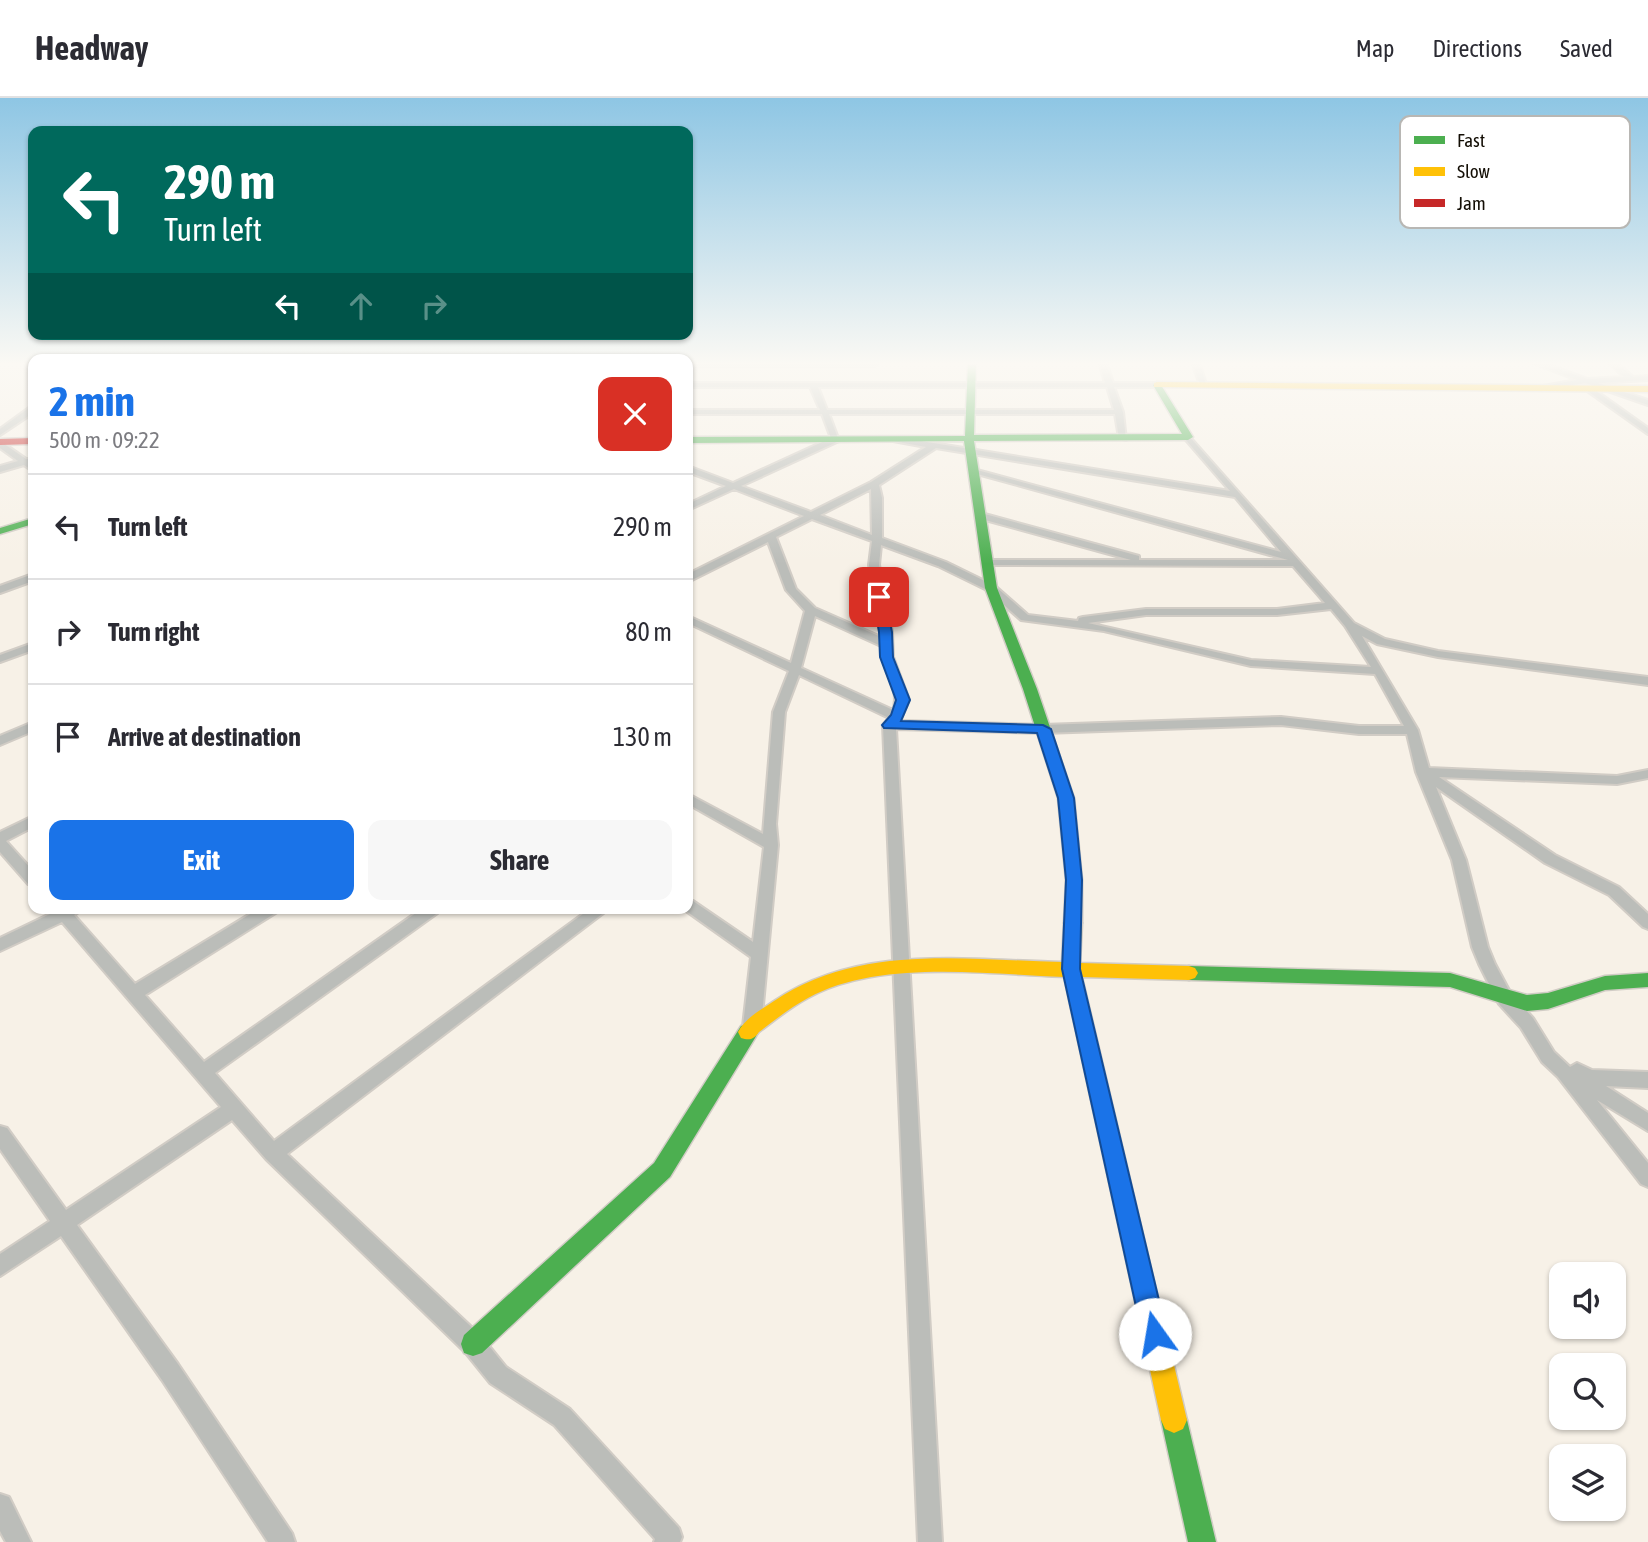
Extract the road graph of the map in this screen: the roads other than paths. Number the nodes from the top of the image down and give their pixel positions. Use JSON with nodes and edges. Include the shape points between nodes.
{"nodes":[{"id":1,"x":832,"y":429,"type":"edge"},
{"id":2,"x":970,"y":429,"type":"edge"},
{"id":3,"x":1122,"y":429,"type":"edge"},
{"id":4,"x":1183,"y":429,"type":"edge"},
{"id":5,"x":1188,"y":437,"type":"junction"},
{"id":6,"x":1123,"y":438,"type":"junction"},
{"id":7,"x":836,"y":439,"type":"junction"},
{"id":8,"x":28,"y":441,"type":"edge"},
{"id":9,"x":693,"y":441,"type":"edge"},
{"id":10,"x":0,"y":443,"type":"edge"},
{"id":11,"x":937,"y":443,"type":"junction"},
{"id":12,"x":970,"y":446,"type":"junction"},
{"id":13,"x":28,"y":460,"type":"edge"},
{"id":14,"x":28,"y":461,"type":"edge"},
{"id":15,"x":0,"y":469,"type":"edge"},
{"id":16,"x":693,"y":470,"type":"edge"},
{"id":17,"x":974,"y":472,"type":"junction"},
{"id":18,"x":874,"y":484,"type":"junction"},
{"id":19,"x":733,"y":486,"type":"junction"},
{"id":20,"x":1237,"y":495,"type":"junction"},
{"id":21,"x":693,"y":505,"type":"edge"},
{"id":22,"x":811,"y":516,"type":"junction"},
{"id":23,"x":981,"y":516,"type":"junction"},
{"id":24,"x":28,"y":523,"type":"edge"},
{"id":25,"x":0,"y":531,"type":"edge"},
{"id":26,"x":770,"y":535,"type":"junction"},
{"id":27,"x":877,"y":538,"type":"junction"},
{"id":28,"x":1293,"y":560,"type":"junction"},
{"id":29,"x":988,"y":563,"type":"junction"},
{"id":30,"x":1152,"y":563,"type":"junction"},
{"id":31,"x":693,"y":575,"type":"edge"},
{"id":32,"x":28,"y":579,"type":"edge"},
{"id":33,"x":990,"y":588,"type":"junction"},
{"id":34,"x":0,"y":590,"type":"edge"},
{"id":35,"x":1331,"y":606,"type":"junction"},
{"id":36,"x":811,"y":610,"type":"junction"},
{"id":37,"x":1025,"y":618,"type":"junction"},
{"id":38,"x":693,"y":621,"type":"edge"},
{"id":39,"x":1349,"y":624,"type":"junction"},
{"id":40,"x":886,"y":644,"type":"junction"},
{"id":41,"x":28,"y":648,"type":"edge"},
{"id":42,"x":0,"y":659,"type":"edge"},
{"id":43,"x":795,"y":670,"type":"junction"},
{"id":44,"x":1379,"y":671,"type":"junction"},
{"id":45,"x":1648,"y":681,"type":"edge"},
{"id":46,"x":893,"y":721,"type":"junction"},
{"id":47,"x":28,"y":728,"type":"edge"},
{"id":48,"x":1043,"y":729,"type":"junction"},
{"id":49,"x":1412,"y":730,"type":"junction"},
{"id":50,"x":0,"y":741,"type":"edge"},
{"id":51,"x":1423,"y":772,"type":"junction"},
{"id":52,"x":1648,"y":774,"type":"edge"},
{"id":53,"x":693,"y":801,"type":"edge"},
{"id":54,"x":28,"y":824,"type":"edge"},
{"id":55,"x":0,"y":841,"type":"edge"},
{"id":56,"x":771,"y":845,"type":"junction"},
{"id":57,"x":28,"y":874,"type":"edge"},
{"id":58,"x":693,"y":908,"type":"edge"},
{"id":59,"x":59,"y":914,"type":"edge"},
{"id":60,"x":70,"y":914,"type":"edge"},
{"id":61,"x":262,"y":914,"type":"edge"},
{"id":62,"x":426,"y":914,"type":"edge"},
{"id":63,"x":594,"y":914,"type":"edge"},
{"id":64,"x":1648,"y":923,"type":"edge"},
{"id":65,"x":0,"y":945,"type":"edge"},
{"id":66,"x":759,"y":954,"type":"junction"},
{"id":67,"x":902,"y":965,"type":"junction"},
{"id":68,"x":1071,"y":969,"type":"junction"},
{"id":69,"x":1648,"y":980,"type":"edge"},
{"id":70,"x":134,"y":993,"type":"junction"},
{"id":71,"x":1506,"y":999,"type":"junction"},
{"id":72,"x":752,"y":1026,"type":"junction"},
{"id":73,"x":1548,"y":1057,"type":"junction"},
{"id":74,"x":203,"y":1072,"type":"junction"},
{"id":75,"x":1648,"y":1080,"type":"edge"},
{"id":76,"x":233,"y":1109,"type":"junction"},
{"id":77,"x":1648,"y":1123,"type":"edge"},
{"id":78,"x":0,"y":1134,"type":"edge"},
{"id":79,"x":273,"y":1153,"type":"junction"},
{"id":80,"x":1648,"y":1178,"type":"edge"},
{"id":81,"x":63,"y":1221,"type":"junction"},
{"id":82,"x":0,"y":1266,"type":"edge"},
{"id":83,"x":473,"y":1344,"type":"junction"},
{"id":84,"x":0,"y":1506,"type":"edge"},
{"id":85,"x":19,"y":1542,"type":"edge"},
{"id":86,"x":283,"y":1542,"type":"edge"},
{"id":87,"x":666,"y":1542,"type":"edge"},
{"id":88,"x":930,"y":1542,"type":"edge"},
{"id":89,"x":1202,"y":1542,"type":"edge"}],
"edges":[{"from":1,"to":7,"type":"street"},
{"from":2,"to":12,"type":"street"},
{"from":3,"to":6,"type":"street"},
{"from":4,"to":5,"type":"street"},
{"from":5,"to":6,"type":"street"},
{"from":5,"to":20,"type":"street"},
{"from":6,"to":12,"type":"street"},
{"from":7,"to":9,"type":"street"},
{"from":7,"to":11,"type":"street"},
{"from":7,"to":19,"type":"street"},
{"from":8,"to":10,"type":"street"},
{"from":10,"to":13,"type":"street"},
{"from":11,"to":12,"type":"street"},
{"from":11,"to":18,"type":"street"},
{"from":12,"to":17,"type":"street"},
{"from":12,"to":20,"type":"street"},
{"from":14,"to":15,"type":"street"},
{"from":16,"to":19,"type":"street"},
{"from":17,"to":23,"type":"street"},
{"from":17,"to":28,"type":"street"},
{"from":18,"to":22,"type":"street"},
{"from":18,"to":27,"type":"street"},
{"from":19,"to":21,"type":"street"},
{"from":19,"to":22,"type":"street"},
{"from":20,"to":28,"type":"street"},
{"from":22,"to":26,"type":"street"},
{"from":22,"to":27,"type":"street"},
{"from":23,"to":29,"type":"street"},
{"from":23,"to":30,"type":"street"},
{"from":24,"to":25,"type":"street"},
{"from":26,"to":31,"type":"street"},
{"from":26,"to":36,"type":"street","via":[[791,590]]},
{"from":27,"to":33,"type":"street"},
{"from":27,"to":40,"type":"street","via":[[874,565]]},
{"from":28,"to":30,"type":"street"},
{"from":28,"to":35,"type":"street"},
{"from":29,"to":30,"type":"street"},
{"from":29,"to":33,"type":"street"},
{"from":32,"to":34,"type":"street"},
{"from":33,"to":37,"type":"street"},
{"from":33,"to":48,"type":"street"},
{"from":35,"to":37,"type":"street","via":[[1277,612],[1146,612],[1074,621]]},
{"from":35,"to":39,"type":"street"},
{"from":36,"to":40,"type":"street"},
{"from":36,"to":43,"type":"street"},
{"from":37,"to":44,"type":"street","via":[[1104,628],[1251,663]]},
{"from":38,"to":43,"type":"street"},
{"from":39,"to":44,"type":"street"},
{"from":39,"to":45,"type":"street","via":[[1381,642],[1438,654]]},
{"from":40,"to":46,"type":"street","via":[[903,700]]},
{"from":41,"to":42,"type":"street"},
{"from":43,"to":46,"type":"street"},
{"from":43,"to":56,"type":"street","via":[[779,712]]},
{"from":44,"to":49,"type":"street"},
{"from":46,"to":48,"type":"street"},
{"from":46,"to":67,"type":"street"},
{"from":47,"to":50,"type":"street"},
{"from":48,"to":49,"type":"street","via":[[1282,721],[1359,730]]},
{"from":48,"to":68,"type":"street","via":[[1066,798],[1074,880]]},
{"from":49,"to":51,"type":"street"},
{"from":51,"to":52,"type":"street","via":[[1617,780]]},
{"from":51,"to":64,"type":"street","via":[[1550,859],[1614,891]]},
{"from":51,"to":71,"type":"street","via":[[1459,860],[1480,947]]},
{"from":53,"to":56,"type":"street"},
{"from":54,"to":55,"type":"street"},
{"from":55,"to":57,"type":"street"},
{"from":56,"to":66,"type":"street"},
{"from":58,"to":66,"type":"street"},
{"from":59,"to":65,"type":"street"},
{"from":60,"to":70,"type":"street"},
{"from":61,"to":70,"type":"street"},
{"from":62,"to":74,"type":"street"},
{"from":63,"to":79,"type":"street"},
{"from":66,"to":72,"type":"street"},
{"from":67,"to":68,"type":"street"},
{"from":67,"to":72,"type":"street","via":[[851,973],[802,992]]},
{"from":67,"to":88,"type":"street"},
{"from":68,"to":71,"type":"street","via":[[1450,980]]},
{"from":68,"to":89,"type":"street"},
{"from":69,"to":71,"type":"street","via":[[1606,983],[1563,999],[1530,1003]]},
{"from":70,"to":74,"type":"street"},
{"from":71,"to":73,"type":"street"},
{"from":72,"to":83,"type":"street","via":[[662,1170]]},
{"from":73,"to":75,"type":"street","via":[[1590,1078]]},
{"from":73,"to":77,"type":"street"},
{"from":73,"to":80,"type":"street"},
{"from":74,"to":76,"type":"street"},
{"from":76,"to":79,"type":"street"},
{"from":76,"to":81,"type":"street"},
{"from":78,"to":81,"type":"street"},
{"from":79,"to":83,"type":"street"},
{"from":81,"to":82,"type":"street"},
{"from":81,"to":86,"type":"street"},
{"from":83,"to":87,"type":"street","via":[[498,1375],[562,1417],[670,1537]]},
{"from":84,"to":85,"type":"street"}]}
